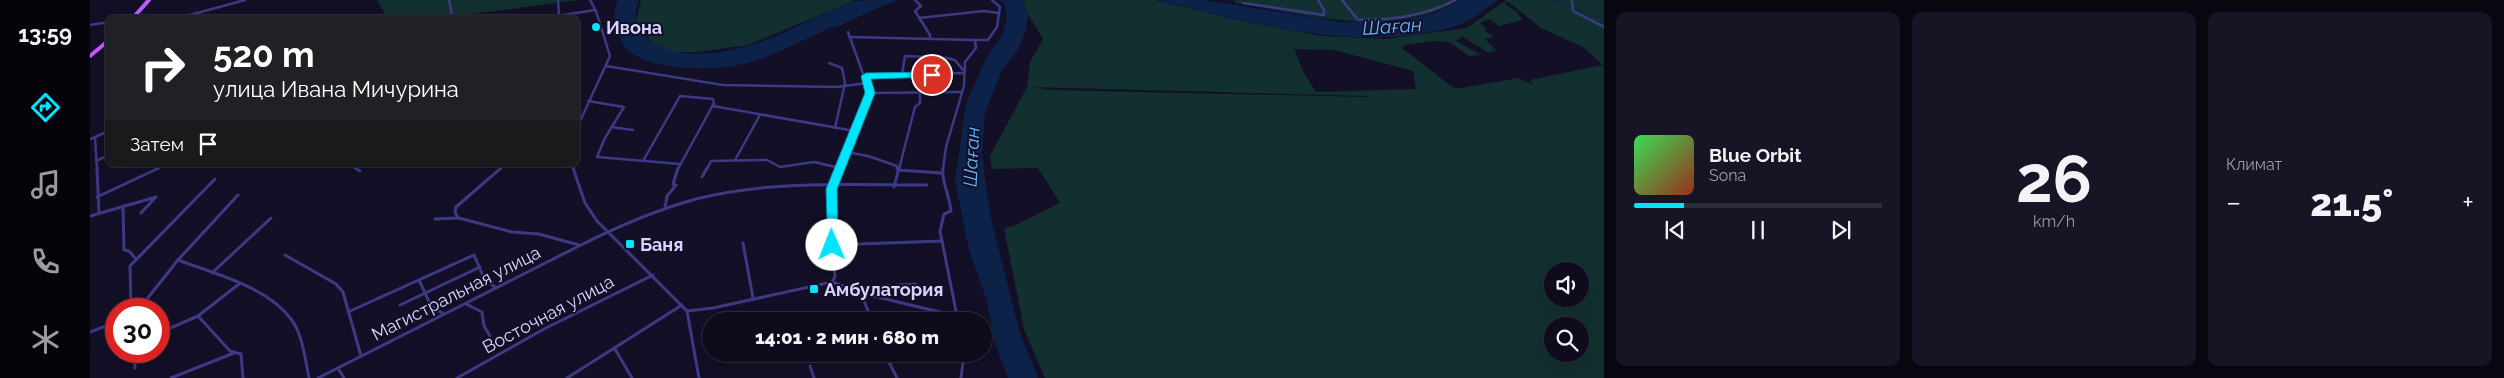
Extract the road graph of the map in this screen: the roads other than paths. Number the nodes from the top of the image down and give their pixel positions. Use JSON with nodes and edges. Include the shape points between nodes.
{"nodes":[{"id":1,"x":149,"y":0,"type":"edge"},
{"id":2,"x":245,"y":0,"type":"edge"},
{"id":3,"x":449,"y":0,"type":"edge"},
{"id":4,"x":558,"y":0,"type":"edge"},
{"id":5,"x":590,"y":0,"type":"edge"},
{"id":6,"x":915,"y":0,"type":"edge"},
{"id":7,"x":992,"y":0,"type":"edge"},
{"id":8,"x":1318,"y":0,"type":"edge"},
{"id":9,"x":1342,"y":0,"type":"edge"},
{"id":10,"x":1456,"y":0,"type":"edge"},
{"id":11,"x":1572,"y":0,"type":"edge"},
{"id":12,"x":1243,"y":3,"type":"dead end"},
{"id":13,"x":595,"y":10,"type":"junction"},
{"id":14,"x":998,"y":13,"type":"junction"},
{"id":15,"x":570,"y":14,"type":"joint"},
{"id":16,"x":136,"y":15,"type":"edge"},
{"id":17,"x":190,"y":15,"type":"edge"},
{"id":18,"x":452,"y":15,"type":"edge"},
{"id":19,"x":560,"y":15,"type":"edge"},
{"id":20,"x":565,"y":15,"type":"edge"},
{"id":21,"x":919,"y":18,"type":"junction"},
{"id":22,"x":105,"y":23,"type":"edge"},
{"id":23,"x":90,"y":25,"type":"edge"},
{"id":24,"x":1604,"y":27,"type":"edge"},
{"id":25,"x":848,"y":32,"type":"dead end"},
{"id":26,"x":849,"y":37,"type":"junction"},
{"id":27,"x":930,"y":39,"type":"junction"},
{"id":28,"x":975,"y":40,"type":"junction"},
{"id":29,"x":105,"y":43,"type":"edge"},
{"id":30,"x":90,"y":56,"type":"edge"},
{"id":31,"x":829,"y":63,"type":"dead end"},
{"id":32,"x":606,"y":66,"type":"junction"},
{"id":33,"x":963,"y":72,"type":"junction"},
{"id":34,"x":902,"y":74,"type":"junction"},
{"id":35,"x":866,"y":76,"type":"junction"},
{"id":36,"x":868,"y":83,"type":"junction"},
{"id":37,"x":844,"y":86,"type":"junction"},
{"id":38,"x":962,"y":92,"type":"junction"},
{"id":39,"x":870,"y":93,"type":"junction"},
{"id":40,"x":920,"y":93,"type":"junction"},
{"id":41,"x":588,"y":102,"type":"junction"},
{"id":42,"x":714,"y":105,"type":"junction"},
{"id":43,"x":761,"y":115,"type":"junction"},
{"id":44,"x":580,"y":121,"type":"edge"},
{"id":45,"x":611,"y":127,"type":"junction"},
{"id":46,"x":835,"y":128,"type":"junction"},
{"id":47,"x":633,"y":130,"type":"dead end"},
{"id":48,"x":855,"y":131,"type":"junction"},
{"id":49,"x":105,"y":133,"type":"edge"},
{"id":50,"x":95,"y":137,"type":"junction"},
{"id":51,"x":90,"y":139,"type":"edge"},
{"id":52,"x":847,"y":152,"type":"junction"},
{"id":53,"x":105,"y":157,"type":"edge"},
{"id":54,"x":735,"y":160,"type":"junction"},
{"id":55,"x":95,"y":161,"type":"junction"},
{"id":56,"x":642,"y":161,"type":"junction"},
{"id":57,"x":681,"y":164,"type":"junction"},
{"id":58,"x":161,"y":167,"type":"edge"},
{"id":59,"x":354,"y":167,"type":"edge"},
{"id":60,"x":501,"y":167,"type":"edge"},
{"id":61,"x":573,"y":167,"type":"edge"},
{"id":62,"x":840,"y":168,"type":"junction"},
{"id":63,"x":898,"y":170,"type":"junction"},
{"id":64,"x":360,"y":171,"type":"dead end"},
{"id":65,"x":942,"y":173,"type":"junction"},
{"id":66,"x":702,"y":177,"type":"dead end"},
{"id":67,"x":215,"y":179,"type":"dead end"},
{"id":68,"x":833,"y":186,"type":"junction"},
{"id":69,"x":926,"y":186,"type":"dead end"},
{"id":70,"x":894,"y":187,"type":"junction"},
{"id":71,"x":238,"y":195,"type":"dead end"},
{"id":72,"x":97,"y":197,"type":"junction"},
{"id":73,"x":123,"y":206,"type":"junction"},
{"id":74,"x":666,"y":208,"type":"junction"},
{"id":75,"x":99,"y":213,"type":"junction"},
{"id":76,"x":140,"y":213,"type":"dead end"},
{"id":77,"x":90,"y":216,"type":"edge"},
{"id":78,"x":272,"y":218,"type":"dead end"},
{"id":79,"x":458,"y":218,"type":"junction"},
{"id":80,"x":435,"y":219,"type":"dead end"},
{"id":81,"x":606,"y":231,"type":"junction"},
{"id":82,"x":942,"y":241,"type":"junction"},
{"id":83,"x":743,"y":243,"type":"dead end"},
{"id":84,"x":579,"y":245,"type":"junction"},
{"id":85,"x":832,"y":245,"type":"junction"},
{"id":86,"x":285,"y":254,"type":"dead end"},
{"id":87,"x":136,"y":259,"type":"junction"},
{"id":88,"x":178,"y":260,"type":"junction"},
{"id":89,"x":480,"y":267,"type":"junction"},
{"id":90,"x":212,"y":272,"type":"junction"},
{"id":91,"x":654,"y":275,"type":"junction"},
{"id":92,"x":419,"y":280,"type":"junction"},
{"id":93,"x":832,"y":282,"type":"junction"},
{"id":94,"x":239,"y":284,"type":"junction"},
{"id":95,"x":916,"y":284,"type":"dead end"},
{"id":96,"x":496,"y":288,"type":"junction"},
{"id":97,"x":425,"y":293,"type":"junction"},
{"id":98,"x":861,"y":293,"type":"junction"},
{"id":99,"x":130,"y":298,"type":"edge"},
{"id":100,"x":148,"y":298,"type":"edge"},
{"id":101,"x":753,"y":298,"type":"junction"},
{"id":102,"x":465,"y":304,"type":"junction"},
{"id":103,"x":682,"y":304,"type":"junction"},
{"id":104,"x":400,"y":305,"type":"dead end"},
{"id":105,"x":687,"y":311,"type":"junction"},
{"id":106,"x":348,"y":312,"type":"junction"},
{"id":107,"x":868,"y":312,"type":"edge"},
{"id":108,"x":939,"y":312,"type":"edge"},
{"id":109,"x":955,"y":312,"type":"edge"},
{"id":110,"x":445,"y":314,"type":"junction"},
{"id":111,"x":198,"y":316,"type":"junction"},
{"id":112,"x":105,"y":326,"type":"edge"},
{"id":113,"x":170,"y":328,"type":"edge"},
{"id":114,"x":90,"y":332,"type":"edge"},
{"id":115,"x":490,"y":336,"type":"dead end"},
{"id":116,"x":615,"y":350,"type":"junction"},
{"id":117,"x":235,"y":353,"type":"junction"},
{"id":118,"x":361,"y":356,"type":"junction"},
{"id":119,"x":889,"y":362,"type":"edge"},
{"id":120,"x":963,"y":362,"type":"edge"},
{"id":121,"x":135,"y":363,"type":"edge"},
{"id":122,"x":810,"y":366,"type":"dead end"},
{"id":123,"x":135,"y":368,"type":"dead end"},
{"id":124,"x":338,"y":368,"type":"junction"},
{"id":125,"x":631,"y":376,"type":"edge"},
{"id":126,"x":171,"y":378,"type":"edge"},
{"id":127,"x":242,"y":378,"type":"edge"},
{"id":128,"x":309,"y":378,"type":"edge"},
{"id":129,"x":318,"y":378,"type":"edge"},
{"id":130,"x":344,"y":378,"type":"edge"},
{"id":131,"x":457,"y":378,"type":"edge"},
{"id":132,"x":567,"y":378,"type":"edge"},
{"id":133,"x":624,"y":378,"type":"edge"},
{"id":134,"x":699,"y":378,"type":"edge"},
{"id":135,"x":814,"y":378,"type":"edge"},
{"id":136,"x":897,"y":378,"type":"edge"},
{"id":137,"x":961,"y":378,"type":"edge"}],
"edges":[{"from":1,"to":16,"type":"main road"},
{"from":2,"to":17,"type":"street"},
{"from":3,"to":18,"type":"street"},
{"from":4,"to":19,"type":"street"},
{"from":5,"to":13,"type":"street"},
{"from":6,"to":21,"type":"street","via":[[921,6],[915,10]]},
{"from":7,"to":14,"type":"street","via":[[1000,8]]},
{"from":8,"to":12,"type":"street","via":[[1324,15]]},
{"from":9,"to":10,"type":"street","via":[[1358,20],[1394,20],[1419,16]]},
{"from":11,"to":24,"type":"street","via":[[1571,8],[1588,21]]},
{"from":13,"to":15,"type":"street"},
{"from":13,"to":32,"type":"street","via":[[610,52]]},
{"from":14,"to":21,"type":"street"},
{"from":14,"to":28,"type":"street","via":[[997,27],[988,40]]},
{"from":15,"to":20,"type":"street"},
{"from":21,"to":27,"type":"street"},
{"from":22,"to":23,"type":"street"},
{"from":25,"to":26,"type":"street"},
{"from":26,"to":27,"type":"street"},
{"from":26,"to":35,"type":"street"},
{"from":27,"to":28,"type":"street"},
{"from":28,"to":33,"type":"street","via":[[976,48],[968,55]]},
{"from":29,"to":30,"type":"main road"},
{"from":31,"to":37,"type":"street","via":[[842,68]]},
{"from":32,"to":37,"type":"street","via":[[723,85]]},
{"from":32,"to":41,"type":"street"},
{"from":33,"to":34,"type":"street","via":[[948,75]]},
{"from":33,"to":34,"type":"street","via":[[955,60],[905,56]]},
{"from":33,"to":38,"type":"street"},
{"from":34,"to":35,"type":"street"},
{"from":35,"to":36,"type":"street"},
{"from":36,"to":37,"type":"street"},
{"from":36,"to":39,"type":"street"},
{"from":37,"to":46,"type":"street"},
{"from":38,"to":40,"type":"street"},
{"from":38,"to":65,"type":"street"},
{"from":39,"to":40,"type":"street"},
{"from":39,"to":48,"type":"street"},
{"from":40,"to":63,"type":"street","via":[[920,103],[915,108]]},
{"from":41,"to":44,"type":"street"},
{"from":41,"to":45,"type":"street","via":[[624,107]]},
{"from":42,"to":43,"type":"street"},
{"from":42,"to":56,"type":"street","via":[[713,99],[680,96]]},
{"from":42,"to":57,"type":"street"},
{"from":43,"to":46,"type":"street"},
{"from":43,"to":54,"type":"street"},
{"from":45,"to":47,"type":"street"},
{"from":45,"to":56,"type":"street","via":[[597,157]]},
{"from":46,"to":48,"type":"street"},
{"from":48,"to":52,"type":"street"},
{"from":49,"to":50,"type":"street"},
{"from":50,"to":51,"type":"street"},
{"from":50,"to":55,"type":"street"},
{"from":52,"to":62,"type":"street"},
{"from":52,"to":63,"type":"street","via":[[897,166]]},
{"from":53,"to":55,"type":"street"},
{"from":54,"to":62,"type":"street","via":[[767,160],[780,167],[814,162]]},
{"from":54,"to":66,"type":"street","via":[[711,161]]},
{"from":55,"to":72,"type":"street"},
{"from":56,"to":57,"type":"street"},
{"from":57,"to":74,"type":"street","via":[[673,184],[676,185],[667,196]]},
{"from":58,"to":72,"type":"street"},
{"from":59,"to":64,"type":"street"},
{"from":60,"to":79,"type":"street","via":[[456,207]]},
{"from":61,"to":81,"type":"street","via":[[585,203]]},
{"from":62,"to":68,"type":"street"},
{"from":63,"to":65,"type":"street","via":[[918,172],[926,169]]},
{"from":63,"to":70,"type":"street"},
{"from":65,"to":82,"type":"street","via":[[951,211],[942,219]]},
{"from":67,"to":87,"type":"street"},
{"from":68,"to":70,"type":"street","name":"Магистральная улица"},
{"from":68,"to":74,"type":"street","name":"Магистральная улица","via":[[735,192]]},
{"from":68,"to":85,"type":"street"},
{"from":69,"to":70,"type":"street","name":"Магистральная улица"},
{"from":71,"to":88,"type":"street"},
{"from":72,"to":75,"type":"street"},
{"from":73,"to":75,"type":"street"},
{"from":73,"to":76,"type":"street","via":[[156,197]]},
{"from":73,"to":87,"type":"street","via":[[124,250]]},
{"from":74,"to":81,"type":"street","name":"Магистральная улица"},
{"from":75,"to":77,"type":"street"},
{"from":78,"to":90,"type":"street"},
{"from":79,"to":80,"type":"street"},
{"from":79,"to":84,"type":"street"},
{"from":81,"to":84,"type":"street","name":"Магистральная улица"},
{"from":81,"to":91,"type":"street"},
{"from":82,"to":85,"type":"street"},
{"from":82,"to":109,"type":"street"},
{"from":83,"to":101,"type":"street"},
{"from":84,"to":96,"type":"street","name":"Магистральная улица"},
{"from":85,"to":93,"type":"street","via":[[835,277]]},
{"from":86,"to":106,"type":"street","via":[[336,284],[343,292]]},
{"from":87,"to":99,"type":"street","via":[[130,266]]},
{"from":88,"to":90,"type":"street"},
{"from":88,"to":100,"type":"street"},
{"from":89,"to":92,"type":"street","via":[[474,255]]},
{"from":89,"to":96,"type":"street","via":[[484,278]]},
{"from":89,"to":97,"type":"street"},
{"from":90,"to":94,"type":"street"},
{"from":91,"to":103,"type":"street"},
{"from":91,"to":131,"type":"street","name":"Восточная улица"},
{"from":92,"to":97,"type":"street"},
{"from":92,"to":106,"type":"street"},
{"from":93,"to":98,"type":"street"},
{"from":93,"to":101,"type":"street"},
{"from":94,"to":111,"type":"street"},
{"from":94,"to":128,"type":"street","via":[[260,294],[290,318],[298,332]]},
{"from":95,"to":98,"type":"street","via":[[872,288]]},
{"from":96,"to":102,"type":"street","name":"Магистральная улица"},
{"from":97,"to":104,"type":"street"},
{"from":97,"to":110,"type":"street","via":[[431,306]]},
{"from":98,"to":107,"type":"street"},
{"from":98,"to":108,"type":"street"},
{"from":101,"to":105,"type":"street"},
{"from":102,"to":110,"type":"street","name":"Магистральная улица"},
{"from":102,"to":115,"type":"street","via":[[481,310]]},
{"from":103,"to":105,"type":"street"},
{"from":103,"to":116,"type":"street"},
{"from":105,"to":134,"type":"street"},
{"from":106,"to":118,"type":"street"},
{"from":110,"to":118,"type":"street","name":"Магистральная улица"},
{"from":111,"to":113,"type":"street"},
{"from":111,"to":117,"type":"street"},
{"from":112,"to":114,"type":"street"},
{"from":116,"to":125,"type":"street"},
{"from":116,"to":132,"type":"street"},
{"from":117,"to":126,"type":"street"},
{"from":117,"to":127,"type":"street","via":[[241,354]]},
{"from":118,"to":124,"type":"street","name":"Магистральная улица"},
{"from":119,"to":136,"type":"street"},
{"from":120,"to":137,"type":"street"},
{"from":121,"to":123,"type":"street"},
{"from":122,"to":135,"type":"street"},
{"from":124,"to":129,"type":"street","name":"Магистральная улица"},
{"from":124,"to":130,"type":"street"},
{"from":125,"to":133,"type":"street"}]}
